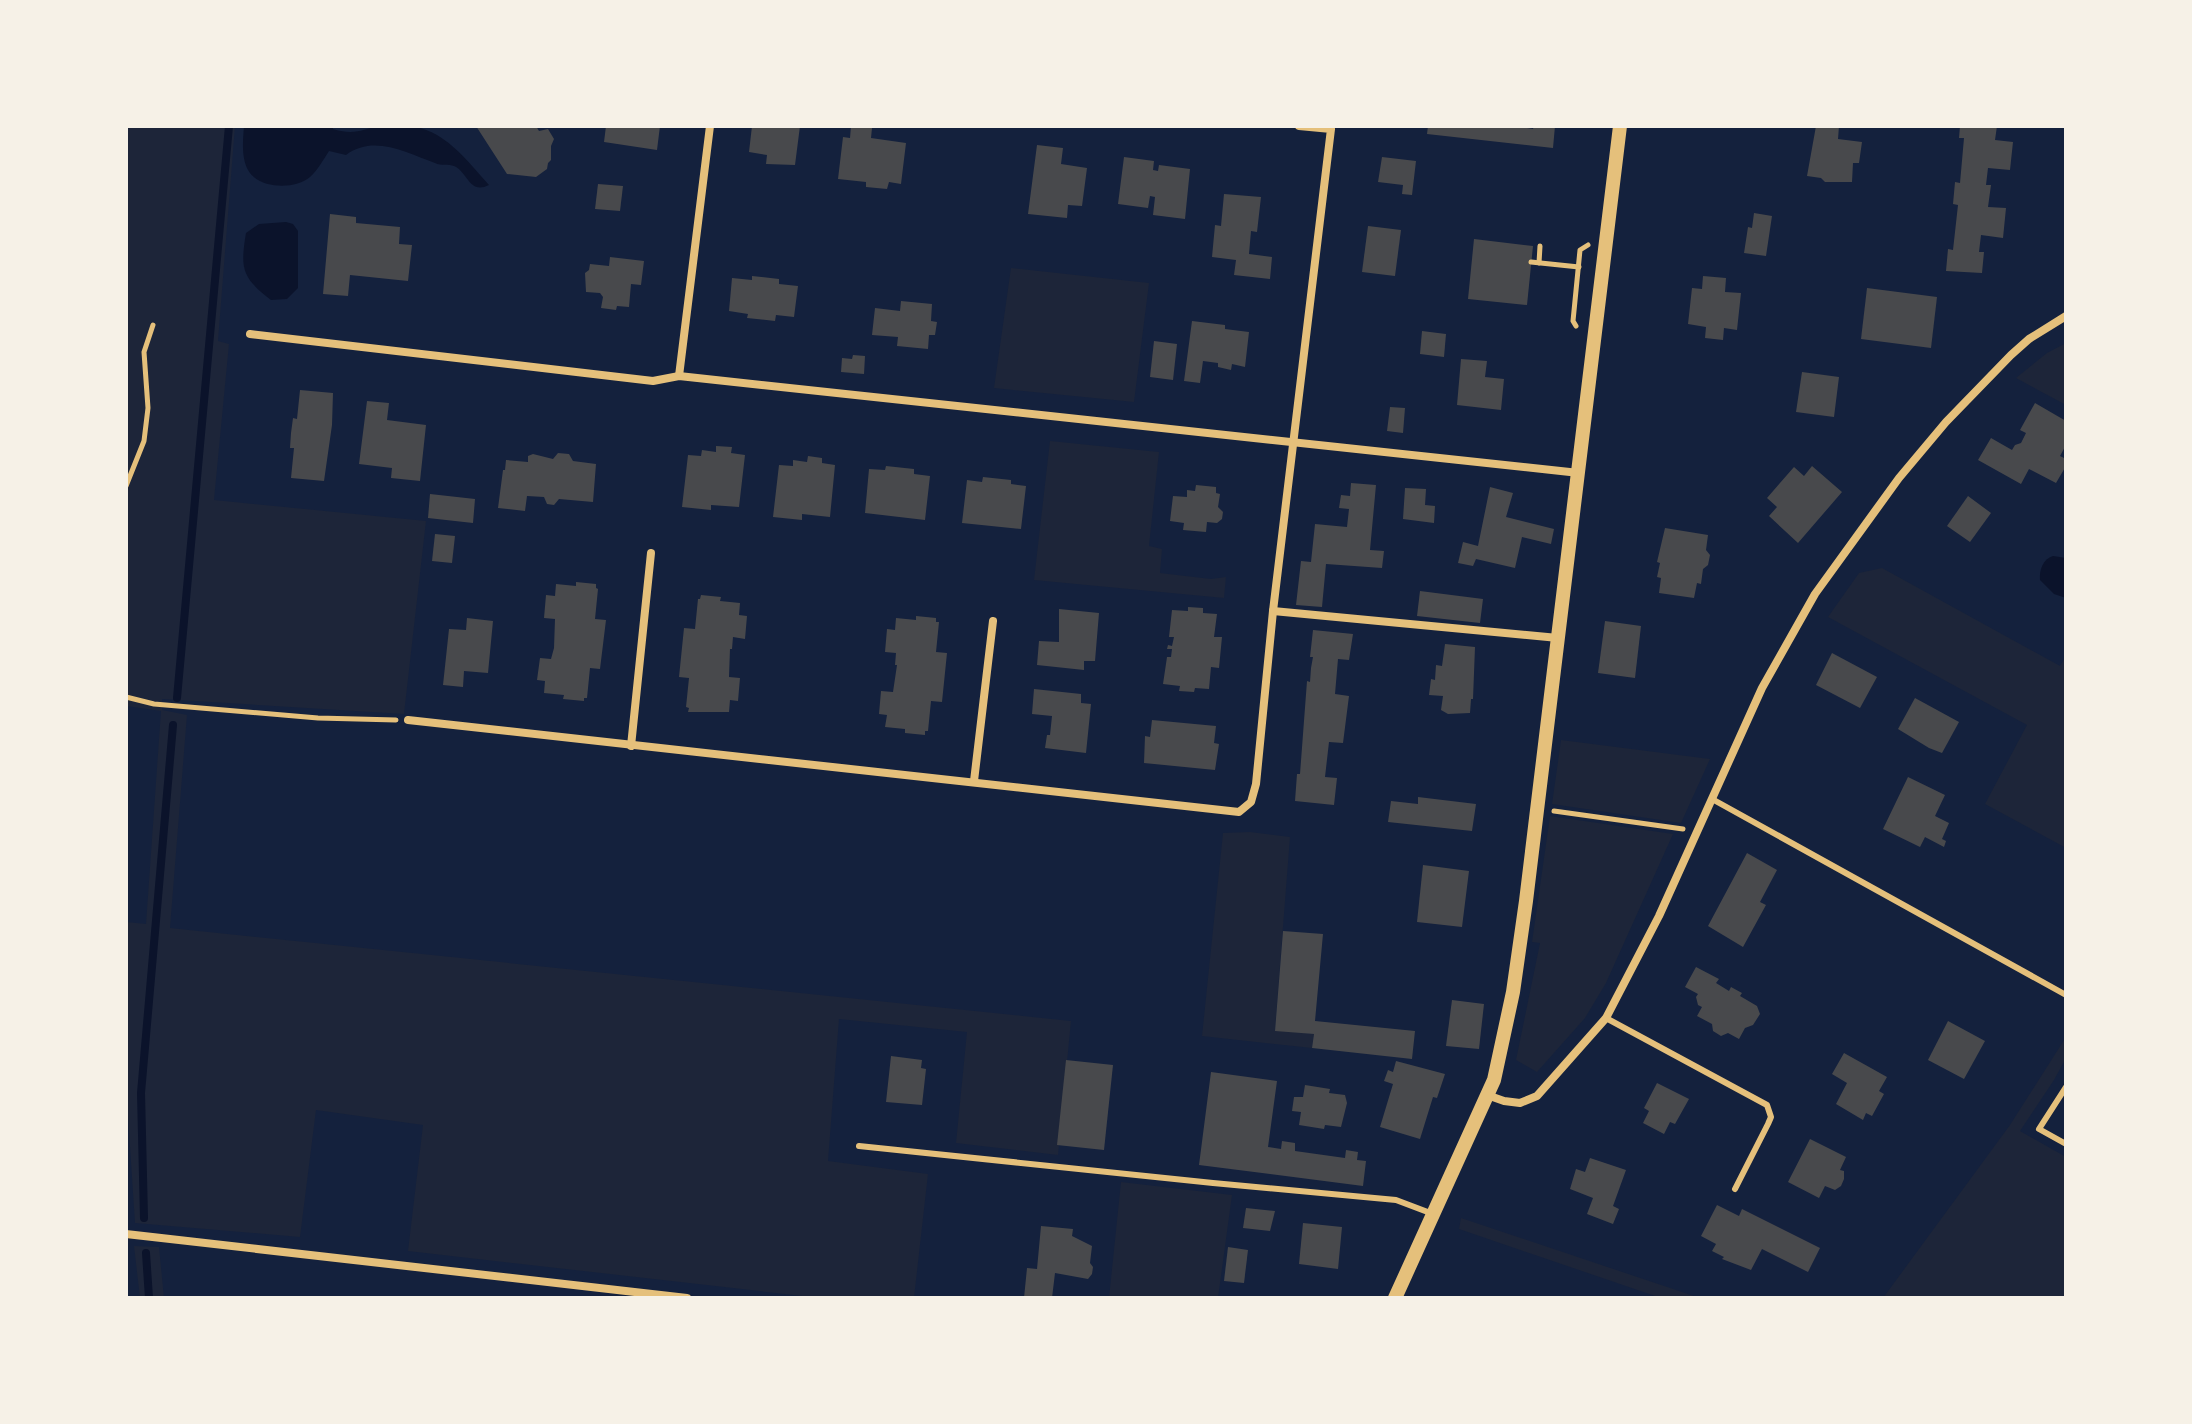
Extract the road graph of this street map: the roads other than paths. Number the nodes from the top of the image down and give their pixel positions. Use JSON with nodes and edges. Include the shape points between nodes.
{"nodes":[{"id":1,"x":710,"y":126,"type":"edge"},
{"id":2,"x":1299,"y":126,"type":"edge"},
{"id":3,"x":1620,"y":126,"type":"edge"},
{"id":4,"x":2066,"y":316,"type":"edge"},
{"id":5,"x":250,"y":334,"type":"dead end"},
{"id":6,"x":679,"y":376,"type":"junction"},
{"id":7,"x":1294,"y":442,"type":"junction"},
{"id":8,"x":1579,"y":473,"type":"junction"},
{"id":9,"x":651,"y":553,"type":"dead end"},
{"id":10,"x":1273,"y":611,"type":"junction"},
{"id":11,"x":993,"y":621,"type":"dead end"},
{"id":12,"x":1558,"y":638,"type":"junction"},
{"id":13,"x":408,"y":720,"type":"road end"},
{"id":14,"x":631,"y":746,"type":"junction"},
{"id":15,"x":974,"y":781,"type":"junction"},
{"id":16,"x":1712,"y":799,"type":"junction"},
{"id":17,"x":2066,"y":995,"type":"edge"},
{"id":18,"x":1606,"y":1018,"type":"junction"},
{"id":19,"x":2066,"y":1087,"type":"edge"},
{"id":20,"x":1487,"y":1095,"type":"junction"},
{"id":21,"x":2066,"y":1144,"type":"edge"},
{"id":22,"x":859,"y":1146,"type":"dead end"},
{"id":23,"x":1735,"y":1189,"type":"dead end"},
{"id":24,"x":1433,"y":1214,"type":"junction"},
{"id":25,"x":126,"y":1234,"type":"edge"},
{"id":26,"x":687,"y":1298,"type":"edge"},
{"id":27,"x":1395,"y":1298,"type":"edge"}],
"edges":[{"from":1,"to":6,"type":"street"},
{"from":2,"to":7,"type":"street","via":[[1331,129]]},
{"from":3,"to":8,"type":"street"},
{"from":4,"to":16,"type":"street","via":[[2029,339],[1946,422],[1857,534],[1815,594],[1762,688]]},
{"from":5,"to":6,"type":"street","via":[[653,381]]},
{"from":6,"to":7,"type":"street"},
{"from":7,"to":8,"type":"street"},
{"from":7,"to":10,"type":"street"},
{"from":8,"to":12,"type":"street"},
{"from":9,"to":14,"type":"street"},
{"from":10,"to":12,"type":"street"},
{"from":10,"to":15,"type":"street","via":[[1256,784],[1251,802],[1239,812]]},
{"from":11,"to":15,"type":"street"},
{"from":12,"to":20,"type":"street","via":[[1513,992]]},
{"from":13,"to":14,"type":"street"},
{"from":14,"to":15,"type":"street"},
{"from":16,"to":17,"type":"lane"},
{"from":16,"to":18,"type":"street"},
{"from":18,"to":20,"type":"street","via":[[1537,1096],[1520,1103]]},
{"from":18,"to":23,"type":"lane","via":[[1767,1105],[1771,1117]]},
{"from":19,"to":21,"type":"lane","via":[[2039,1129]]},
{"from":20,"to":24,"type":"street"},
{"from":22,"to":24,"type":"lane","via":[[1382,1198]]},
{"from":24,"to":27,"type":"street"},
{"from":25,"to":26,"type":"street"}]}
